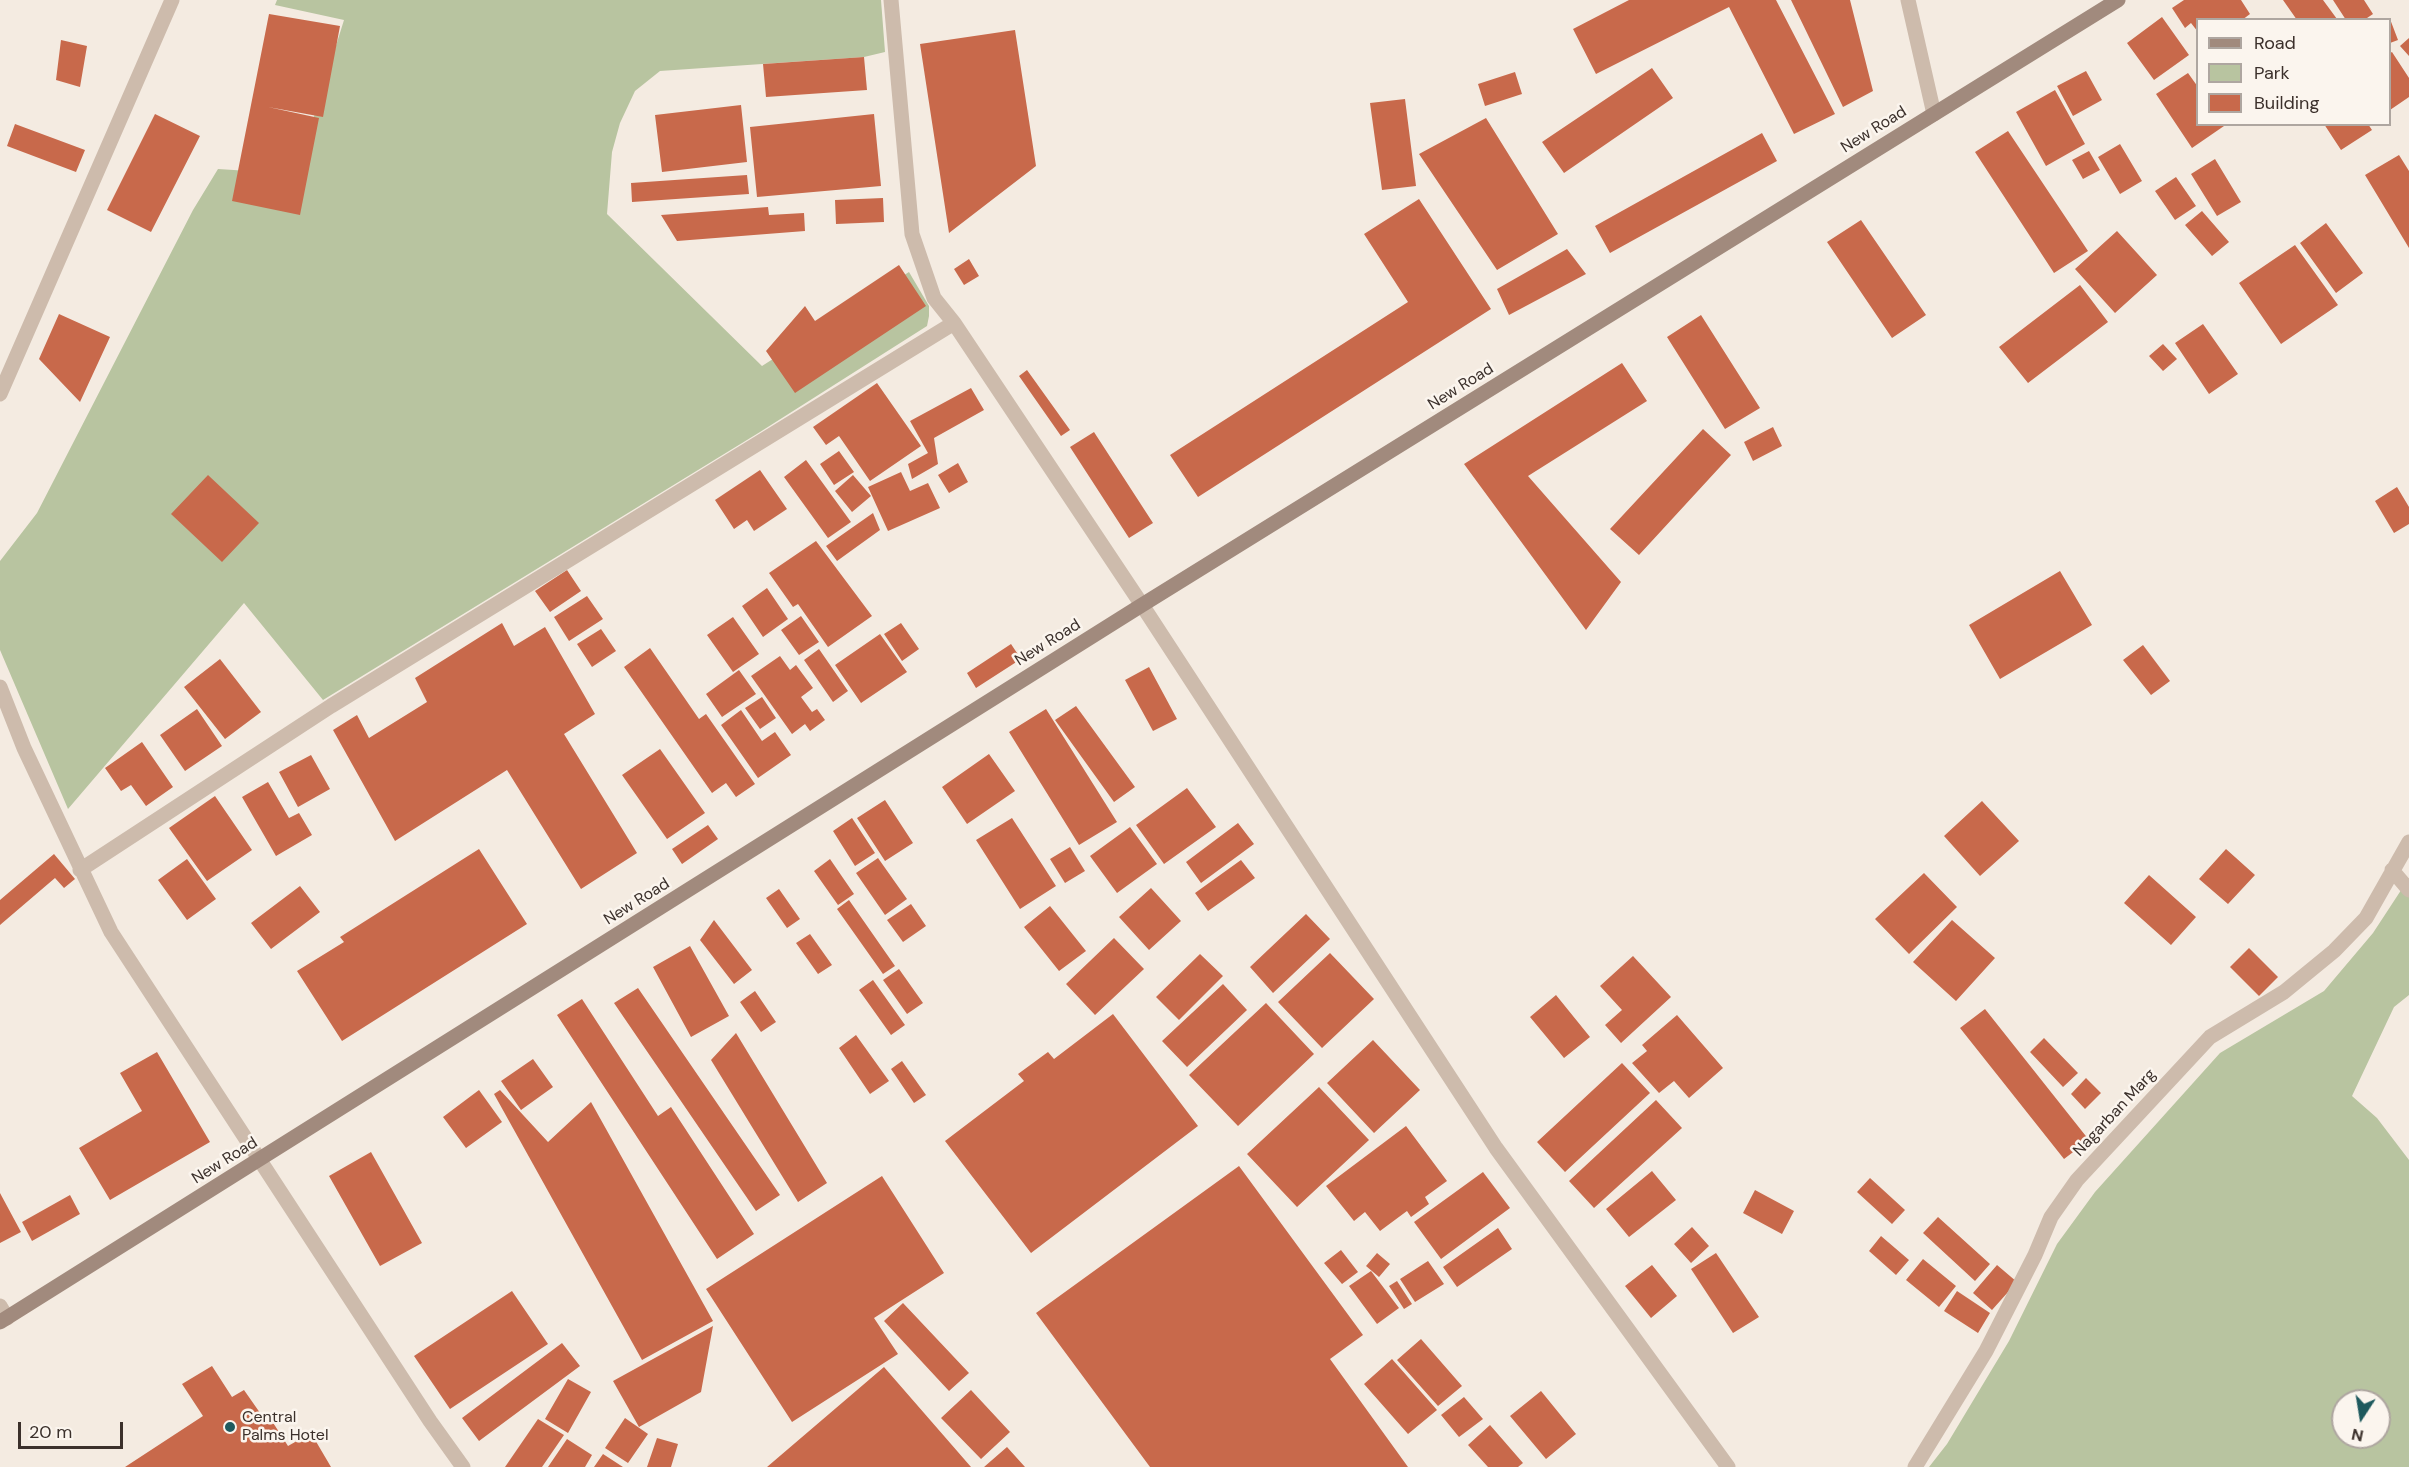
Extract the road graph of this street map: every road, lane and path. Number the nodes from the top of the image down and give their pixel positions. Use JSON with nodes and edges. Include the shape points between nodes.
{"nodes":[{"id":1,"x":172,"y":0,"type":"edge"},
{"id":2,"x":891,"y":0,"type":"edge"},
{"id":3,"x":1908,"y":0,"type":"edge"},
{"id":4,"x":2118,"y":0,"type":"edge"},
{"id":5,"x":1934,"y":114,"type":"junction"},
{"id":6,"x":954,"y":323,"type":"junction"},
{"id":7,"x":0,"y":394,"type":"edge"},
{"id":8,"x":1142,"y":605,"type":"junction"},
{"id":9,"x":0,"y":687,"type":"edge"},
{"id":10,"x":2409,"y":842,"type":"edge"},
{"id":11,"x":80,"y":870,"type":"junction"},
{"id":12,"x":2392,"y":870,"type":"junction"},
{"id":13,"x":2409,"y":890,"type":"edge"},
{"id":14,"x":260,"y":1160,"type":"junction"},
{"id":15,"x":2,"y":1315,"type":"edge"},
{"id":16,"x":463,"y":1467,"type":"edge"},
{"id":17,"x":1728,"y":1467,"type":"edge"},
{"id":18,"x":1915,"y":1467,"type":"edge"}],
"edges":[{"from":1,"to":7,"type":"street"},
{"from":2,"to":6,"type":"street","via":[[912,234],[934,298]]},
{"from":3,"to":5,"type":"street"},
{"from":4,"to":5,"type":"street","name":"New Road"},
{"from":5,"to":8,"type":"street","name":"New Road"},
{"from":6,"to":8,"type":"street"},
{"from":6,"to":11,"type":"street","via":[[331,706]]},
{"from":8,"to":14,"type":"street","name":"New Road"},
{"from":8,"to":17,"type":"street","via":[[1496,1148]]},
{"from":9,"to":11,"type":"street"},
{"from":10,"to":12,"type":"street","name":"Nagarban Marg"},
{"from":11,"to":14,"type":"street","via":[[111,932]]},
{"from":12,"to":13,"type":"street"},
{"from":12,"to":18,"type":"street","name":"Nagarban Marg","via":[[2366,918],[2334,951],[2284,992],[2210,1037],[2077,1180],[2051,1217],[1986,1351]]},
{"from":14,"to":15,"type":"street","name":"New Road"},
{"from":14,"to":16,"type":"street"}]}
